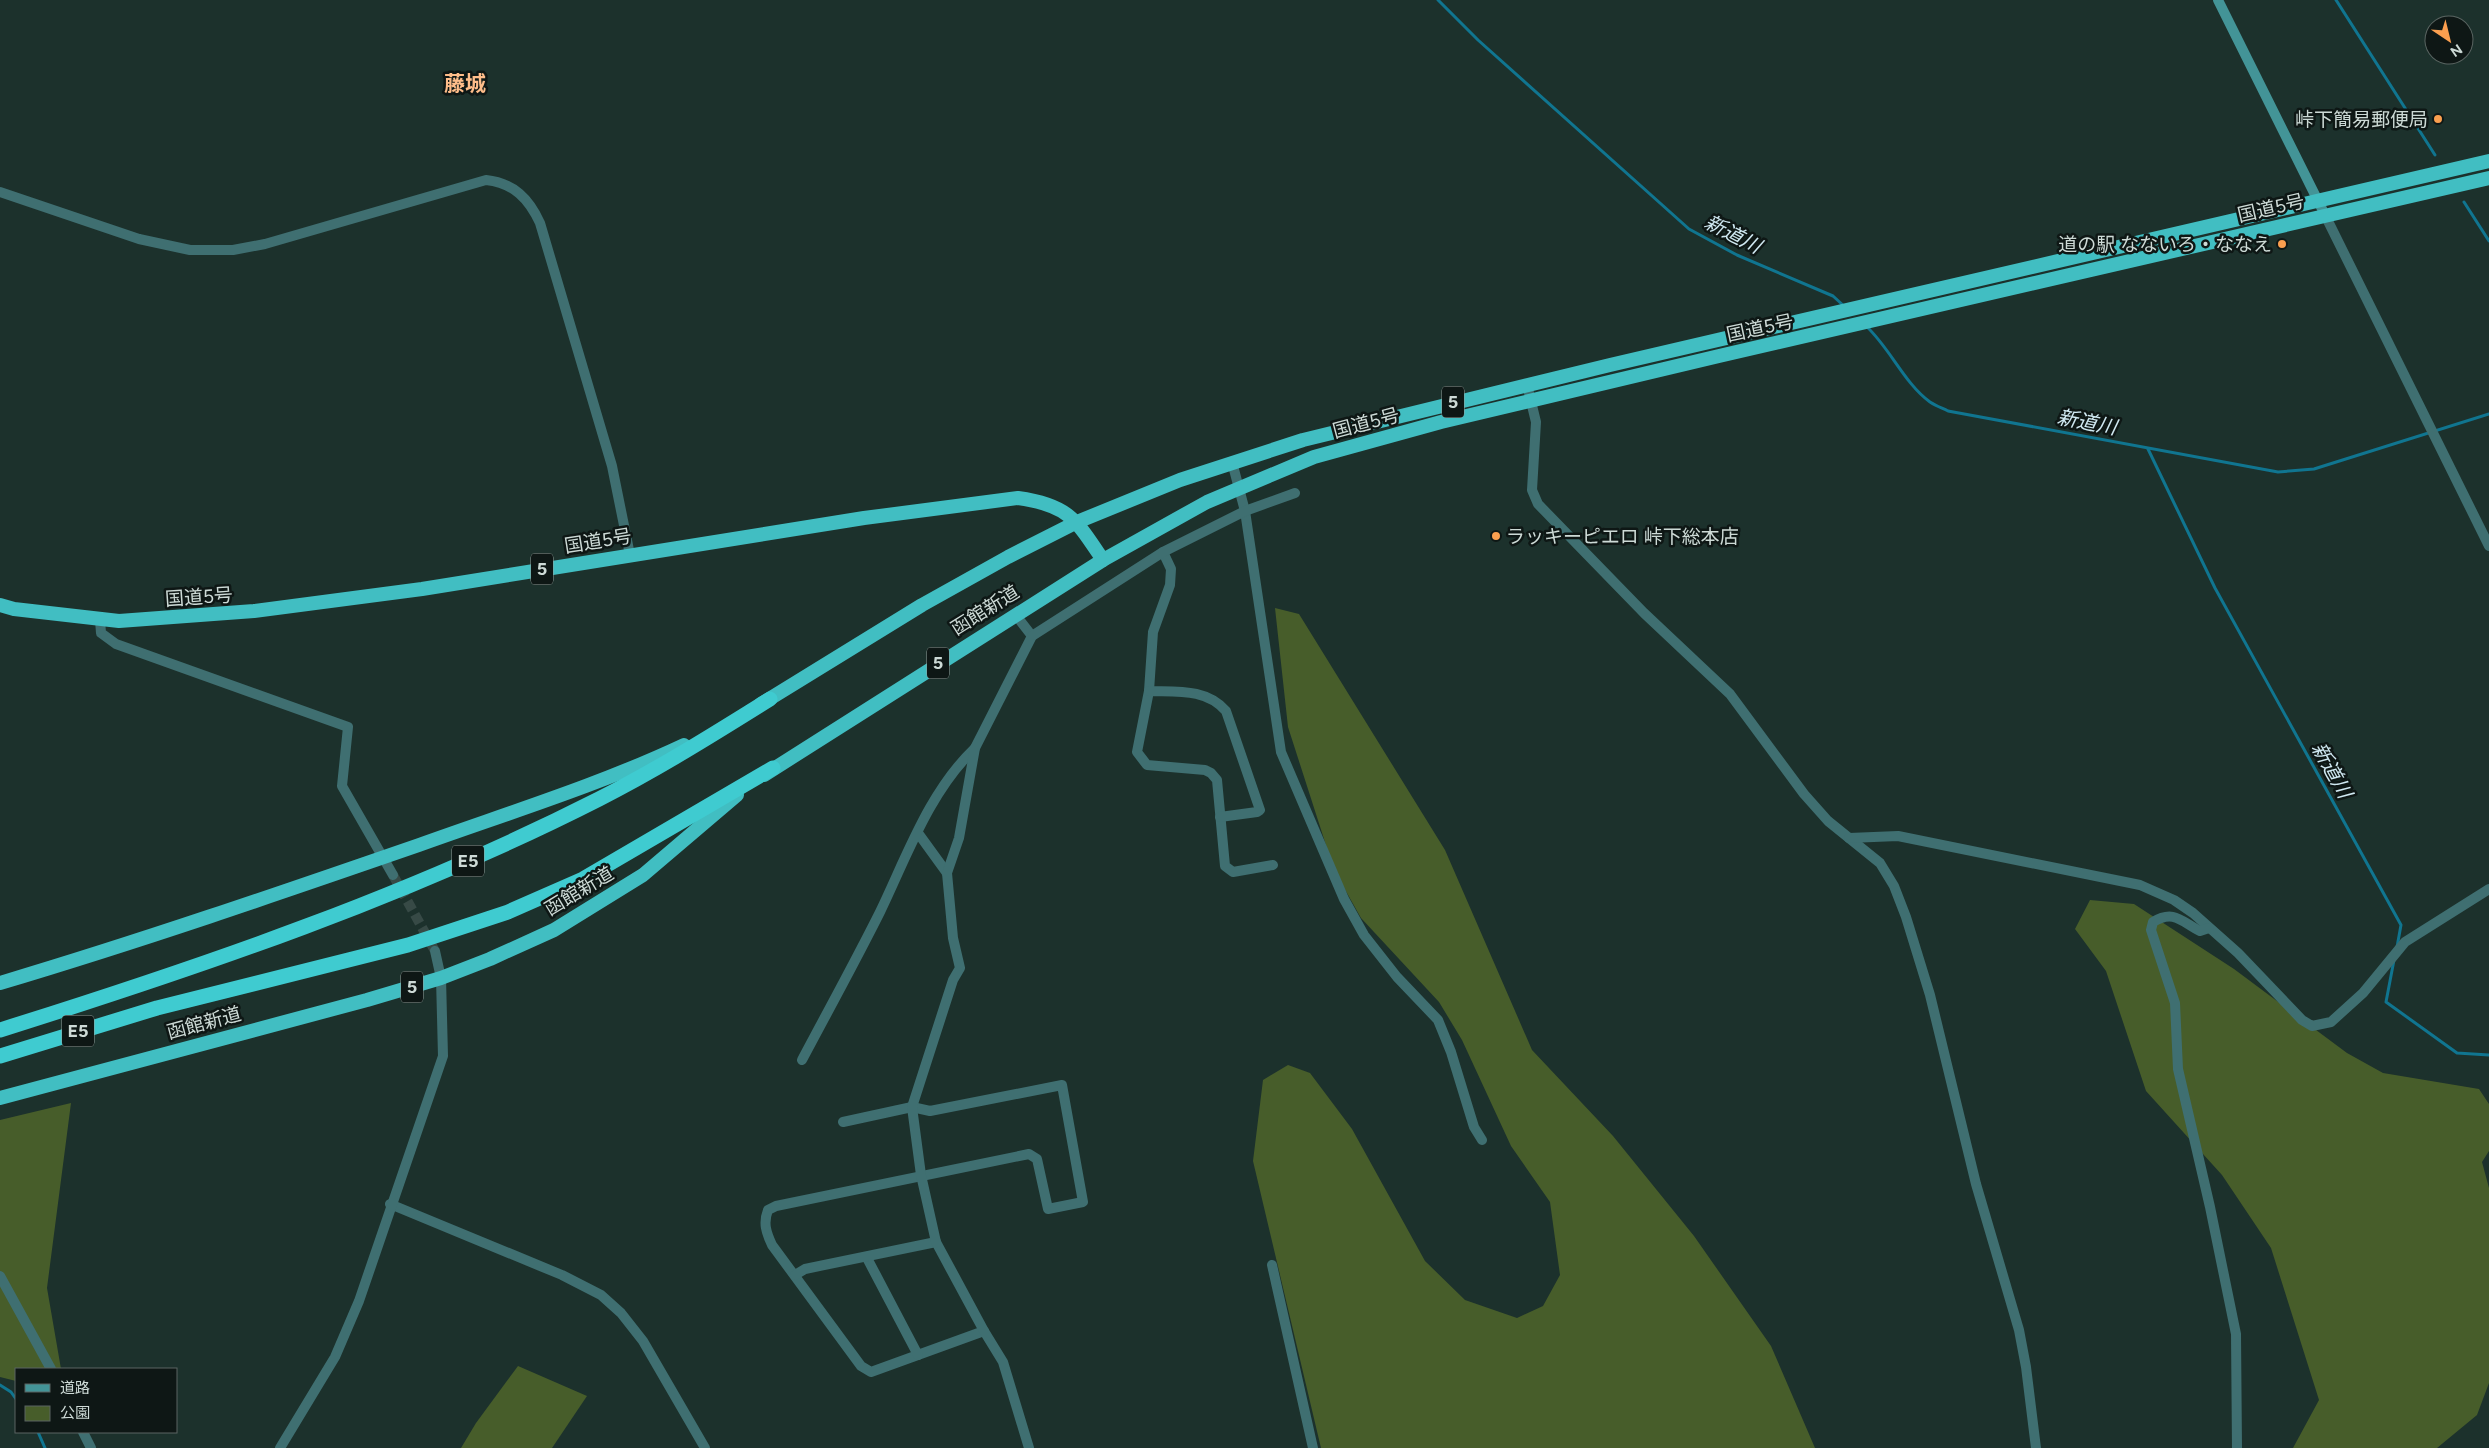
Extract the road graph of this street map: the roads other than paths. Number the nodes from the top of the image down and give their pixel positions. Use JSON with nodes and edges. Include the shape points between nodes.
{"nodes":[{"id":1,"x":2218,"y":0,"type":"edge"},
{"id":2,"x":2489,"y":161,"type":"edge"},
{"id":3,"x":2489,"y":178,"type":"edge"},
{"id":4,"x":0,"y":192,"type":"edge"},
{"id":5,"x":2317,"y":202,"type":"junction"},
{"id":6,"x":2325,"y":215,"type":"junction"},
{"id":7,"x":1527,"y":385,"type":"junction"},
{"id":8,"x":1530,"y":401,"type":"junction"},
{"id":9,"x":1232,"y":462,"type":"junction"},
{"id":10,"x":1240,"y":487,"type":"junction"},
{"id":11,"x":1295,"y":493,"type":"dead end"},
{"id":12,"x":1245,"y":511,"type":"junction"},
{"id":13,"x":1077,"y":522,"type":"junction"},
{"id":14,"x":2489,"y":546,"type":"edge"},
{"id":15,"x":1163,"y":552,"type":"junction"},
{"id":16,"x":630,"y":555,"type":"junction"},
{"id":17,"x":1103,"y":560,"type":"junction"},
{"id":18,"x":0,"y":605,"type":"edge"},
{"id":19,"x":1015,"y":614,"type":"junction"},
{"id":20,"x":100,"y":620,"type":"junction"},
{"id":21,"x":1032,"y":636,"type":"junction"},
{"id":22,"x":1149,"y":691,"type":"junction"},
{"id":23,"x":770,"y":699,"type":"junction"},
{"id":24,"x":975,"y":748,"type":"junction"},
{"id":25,"x":773,"y":768,"type":"junction"},
{"id":26,"x":1220,"y":817,"type":"junction"},
{"id":27,"x":918,"y":833,"type":"junction"},
{"id":28,"x":1849,"y":838,"type":"junction"},
{"id":29,"x":383,"y":857,"type":"junction"},
{"id":30,"x":1273,"y":865,"type":"dead end"},
{"id":31,"x":947,"y":873,"type":"junction"},
{"id":32,"x":393,"y":875,"type":"tunnel mouth"},
{"id":33,"x":2489,"y":888,"type":"edge"},
{"id":34,"x":2209,"y":928,"type":"junction"},
{"id":35,"x":435,"y":951,"type":"tunnel mouth"},
{"id":36,"x":441,"y":978,"type":"junction"},
{"id":37,"x":0,"y":983,"type":"edge"},
{"id":38,"x":0,"y":1030,"type":"edge"},
{"id":39,"x":0,"y":1056,"type":"edge"},
{"id":40,"x":802,"y":1060,"type":"dead end"},
{"id":41,"x":0,"y":1098,"type":"edge"},
{"id":42,"x":912,"y":1108,"type":"junction"},
{"id":43,"x":843,"y":1122,"type":"dead end"},
{"id":44,"x":1482,"y":1140,"type":"dead end"},
{"id":45,"x":921,"y":1176,"type":"junction"},
{"id":46,"x":390,"y":1204,"type":"junction"},
{"id":47,"x":936,"y":1242,"type":"junction"},
{"id":48,"x":867,"y":1258,"type":"junction"},
{"id":49,"x":1272,"y":1264,"type":"dead end"},
{"id":50,"x":795,"y":1275,"type":"junction"},
{"id":51,"x":0,"y":1276,"type":"edge"},
{"id":52,"x":984,"y":1331,"type":"junction"},
{"id":53,"x":918,"y":1355,"type":"junction"},
{"id":54,"x":50,"y":1368,"type":"edge"},
{"id":55,"x":84,"y":1433,"type":"edge"},
{"id":56,"x":91,"y":1448,"type":"edge"},
{"id":57,"x":280,"y":1448,"type":"edge"},
{"id":58,"x":705,"y":1448,"type":"edge"},
{"id":59,"x":1030,"y":1448,"type":"edge"},
{"id":60,"x":1313,"y":1448,"type":"edge"},
{"id":61,"x":2036,"y":1448,"type":"edge"},
{"id":62,"x":2237,"y":1448,"type":"edge"}],
"edges":[{"from":1,"to":5,"type":"main road"},
{"from":2,"to":5,"type":"highway","name":"国道5号","number":"5"},
{"from":3,"to":6,"type":"highway","name":"国道5号","number":"5"},
{"from":4,"to":16,"type":"street","via":[[139,239],[190,250],[215,251],[265,244],[486,180],[511,186],[529,203],[540,223],[612,466]]},
{"from":5,"to":6,"type":"main road"},
{"from":5,"to":7,"type":"highway","name":"国道5号","number":"5"},
{"from":6,"to":8,"type":"highway","name":"国道5号","number":"5"},
{"from":6,"to":14,"type":"street"},
{"from":7,"to":8,"type":"street"},
{"from":7,"to":9,"type":"highway","name":"国道5号","number":"5","via":[[1355,426]]},
{"from":8,"to":10,"type":"highway","name":"国道5号","number":"5","via":[[1354,445],[1306,460]]},
{"from":8,"to":28,"type":"street","via":[[1536,422],[1532,490],[1538,504],[1644,614],[1730,694],[1804,794],[1828,821]]},
{"from":9,"to":10,"type":"street"},
{"from":9,"to":13,"type":"highway","name":"国道5号","number":"5"},
{"from":10,"to":12,"type":"street"},
{"from":10,"to":17,"type":"highway","name":"国道5号","number":"5","via":[[1175,518]]},
{"from":11,"to":12,"type":"street"},
{"from":12,"to":15,"type":"street"},
{"from":12,"to":44,"type":"street","via":[[1282,752],[1344,899],[1364,935],[1438,1020],[1474,1127]]},
{"from":13,"to":16,"type":"highway","name":"国道5号","number":"5","via":[[1044,502],[1018,498],[864,518]]},
{"from":13,"to":17,"type":"highway","name":"国道5号","number":"5"},
{"from":13,"to":23,"type":"highway","name":"函館新道","number":"5","via":[[922,605]]},
{"from":15,"to":21,"type":"street"},
{"from":15,"to":22,"type":"street","via":[[1171,569],[1170,585],[1153,632]]},
{"from":16,"to":20,"type":"highway","name":"国道5号","number":"5","via":[[254,612]]},
{"from":17,"to":19,"type":"highway","name":"函館新道","number":"5"},
{"from":18,"to":20,"type":"highway","name":"国道5号","number":"5"},
{"from":19,"to":21,"type":"street"},
{"from":19,"to":25,"type":"highway","name":"函館新道","number":"5"},
{"from":20,"to":29,"type":"street","via":[[101,633],[116,644],[348,727],[342,786]]},
{"from":21,"to":24,"type":"street"},
{"from":22,"to":26,"type":"street","via":[[1136,752],[1147,765],[1211,773],[1217,780]]},
{"from":22,"to":26,"type":"street","via":[[1195,693],[1218,702],[1226,711],[1260,810]]},
{"from":23,"to":29,"type":"highway","name":"函館新道","number":"5","via":[[646,763]]},
{"from":23,"to":38,"type":"highway","number":"E5","via":[[635,780],[502,846],[313,923]]},
{"from":24,"to":27,"type":"street","via":[[958,764],[941,789]]},
{"from":24,"to":31,"type":"street","via":[[959,838]]},
{"from":25,"to":36,"type":"highway","name":"函館新道","number":"5","via":[[649,871],[586,913],[522,946]]},
{"from":25,"to":39,"type":"highway","name":"函館新道","number":"E5","via":[[583,879],[508,912],[379,953],[157,1008]]},
{"from":26,"to":30,"type":"street","via":[[1225,866],[1229,870]]},
{"from":27,"to":31,"type":"street"},
{"from":27,"to":40,"type":"street"},
{"from":28,"to":34,"type":"street","via":[[1907,837],[2140,885],[2174,900]]},
{"from":28,"to":61,"type":"street","via":[[1880,863],[1894,886],[1928,987],[1976,1184],[2019,1330]]},
{"from":29,"to":32,"type":"street"},
{"from":29,"to":37,"type":"highway","name":"函館新道","number":"5","via":[[146,939]]},
{"from":31,"to":42,"type":"street","via":[[953,938],[960,968],[943,1008]]},
{"from":33,"to":34,"type":"street","via":[[2405,942],[2363,993],[2331,1022],[2323,1025],[2312,1026],[2302,1020],[2238,952]]},
{"from":34,"to":62,"type":"street","via":[[2200,931],[2166,915],[2153,922],[2151,930],[2174,1003],[2178,1069],[2236,1334]]},
{"from":35,"to":36,"type":"street"},
{"from":36,"to":41,"type":"highway","name":"函館新道","number":"5"},
{"from":36,"to":46,"type":"street","via":[[443,1056]]},
{"from":42,"to":43,"type":"street"},
{"from":42,"to":45,"type":"street"},
{"from":42,"to":45,"type":"street","via":[[930,1111],[1062,1085],[1083,1202],[1048,1209],[1037,1159],[1029,1154]]},
{"from":45,"to":47,"type":"street"},
{"from":45,"to":50,"type":"street","via":[[768,1210],[766,1230],[772,1245]]},
{"from":46,"to":57,"type":"street","via":[[359,1301],[335,1356]]},
{"from":46,"to":58,"type":"street","via":[[562,1275],[600,1295],[633,1328]]},
{"from":47,"to":48,"type":"street"},
{"from":47,"to":52,"type":"street"},
{"from":48,"to":50,"type":"street","via":[[806,1269]]},
{"from":48,"to":53,"type":"street"},
{"from":49,"to":60,"type":"street"},
{"from":50,"to":53,"type":"street","via":[[861,1366],[871,1372]]},
{"from":51,"to":54,"type":"street"},
{"from":52,"to":53,"type":"street"},
{"from":52,"to":59,"type":"street","via":[[1004,1362]]},
{"from":55,"to":56,"type":"street"}]}
